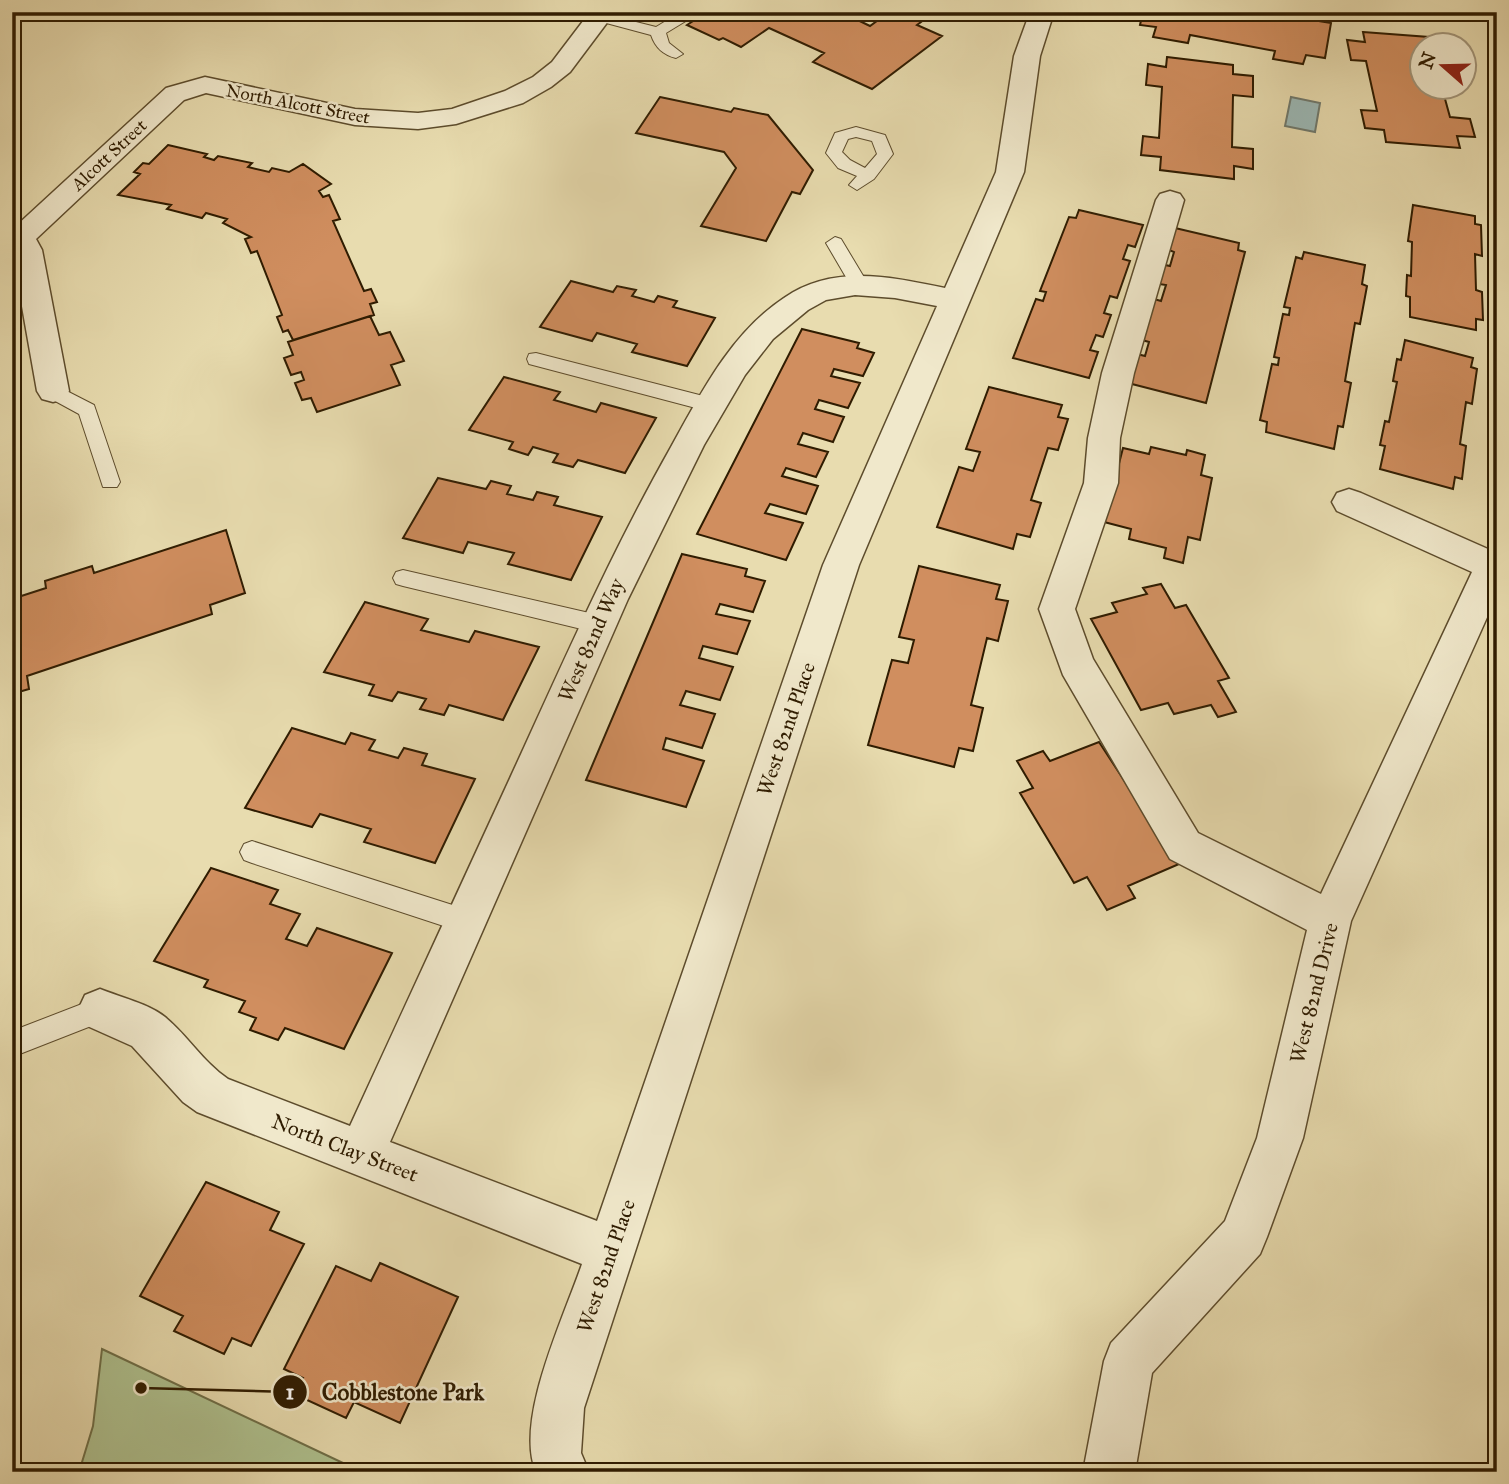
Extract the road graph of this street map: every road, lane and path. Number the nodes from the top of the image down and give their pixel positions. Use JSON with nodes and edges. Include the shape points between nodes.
{"nodes":[{"id":1,"x":1028,"y":14,"type":"edge"},
{"id":2,"x":602,"y":15,"type":"edge"},
{"id":3,"x":684,"y":16,"type":"dead end"},
{"id":4,"x":658,"y":32,"type":"junction"},
{"id":5,"x":676,"y":54,"type":"dead end"},
{"id":6,"x":205,"y":85,"type":"joint"},
{"id":7,"x":1170,"y":200,"type":"dead end"},
{"id":8,"x":16,"y":235,"type":"edge"},
{"id":9,"x":835,"y":243,"type":"dead end"},
{"id":10,"x":859,"y":284,"type":"junction"},
{"id":11,"x":956,"y":300,"type":"junction"},
{"id":12,"x":537,"y":359,"type":"dead end"},
{"id":13,"x":53,"y":391,"type":"joint"},
{"id":14,"x":711,"y":405,"type":"junction"},
{"id":15,"x":110,"y":482,"type":"dead end"},
{"id":16,"x":1349,"y":502,"type":"dead end"},
{"id":17,"x":403,"y":578,"type":"dead end"},
{"id":18,"x":598,"y":624,"type":"junction"},
{"id":19,"x":252,"y":852,"type":"dead end"},
{"id":20,"x":1331,"y":920,"type":"junction"},
{"id":21,"x":465,"y":921,"type":"junction"},
{"id":22,"x":100,"y":1010,"type":"joint"},
{"id":23,"x":12,"y":1044,"type":"edge"},
{"id":24,"x":361,"y":1154,"type":"junction"},
{"id":25,"x":611,"y":1251,"type":"junction"},
{"id":26,"x":559,"y":1463,"type":"edge"},
{"id":27,"x":1109,"y":1472,"type":"edge"}],
"edges":[{"from":1,"to":11,"type":"street","name":"West 82nd Place","via":[[1027,56],[1010,172]]},
{"from":2,"to":4,"type":"lane"},
{"from":2,"to":6,"type":"street","name":"North Alcott Street","via":[[561,67],[542,82],[487,108],[446,117],[406,121],[355,117]]},
{"from":3,"to":4,"type":"lane"},
{"from":4,"to":5,"type":"lane","via":[[662,45]]},
{"from":6,"to":8,"type":"street","name":"Alcott Street","via":[[175,94]]},
{"from":7,"to":20,"type":"street","via":[[1118,373],[1104,438],[1101,483],[1057,608],[1076,664],[1184,846]]},
{"from":8,"to":13,"type":"street","via":[[27,250]]},
{"from":9,"to":10,"type":"lane"},
{"from":10,"to":11,"type":"street","name":"West 82nd Way"},
{"from":10,"to":14,"type":"street","name":"West 82nd Way","via":[[814,293],[776,319],[747,349]]},
{"from":11,"to":25,"type":"street","name":"West 82nd Place","via":[[841,565]]},
{"from":12,"to":14,"type":"lane"},
{"from":13,"to":15,"type":"lane","via":[[87,410]]},
{"from":14,"to":18,"type":"street","name":"West 82nd Way"},
{"from":16,"to":20,"type":"street","name":"West 82nd Drive","via":[[1492,565]]},
{"from":17,"to":18,"type":"lane"},
{"from":18,"to":21,"type":"street","name":"West 82nd Way"},
{"from":19,"to":21,"type":"lane"},
{"from":20,"to":27,"type":"street","name":"West 82nd Drive","via":[[1280,1138],[1243,1237],[1129,1360]]},
{"from":21,"to":24,"type":"street","name":"West 82nd Way"},
{"from":22,"to":23,"type":"lane"},
{"from":22,"to":24,"type":"street","name":"North Clay Street","via":[[148,1031],[213,1096]]},
{"from":24,"to":25,"type":"street","name":"North Clay Street"},
{"from":25,"to":26,"type":"street","name":"West 82nd Place","via":[[558,1408]]}]}
